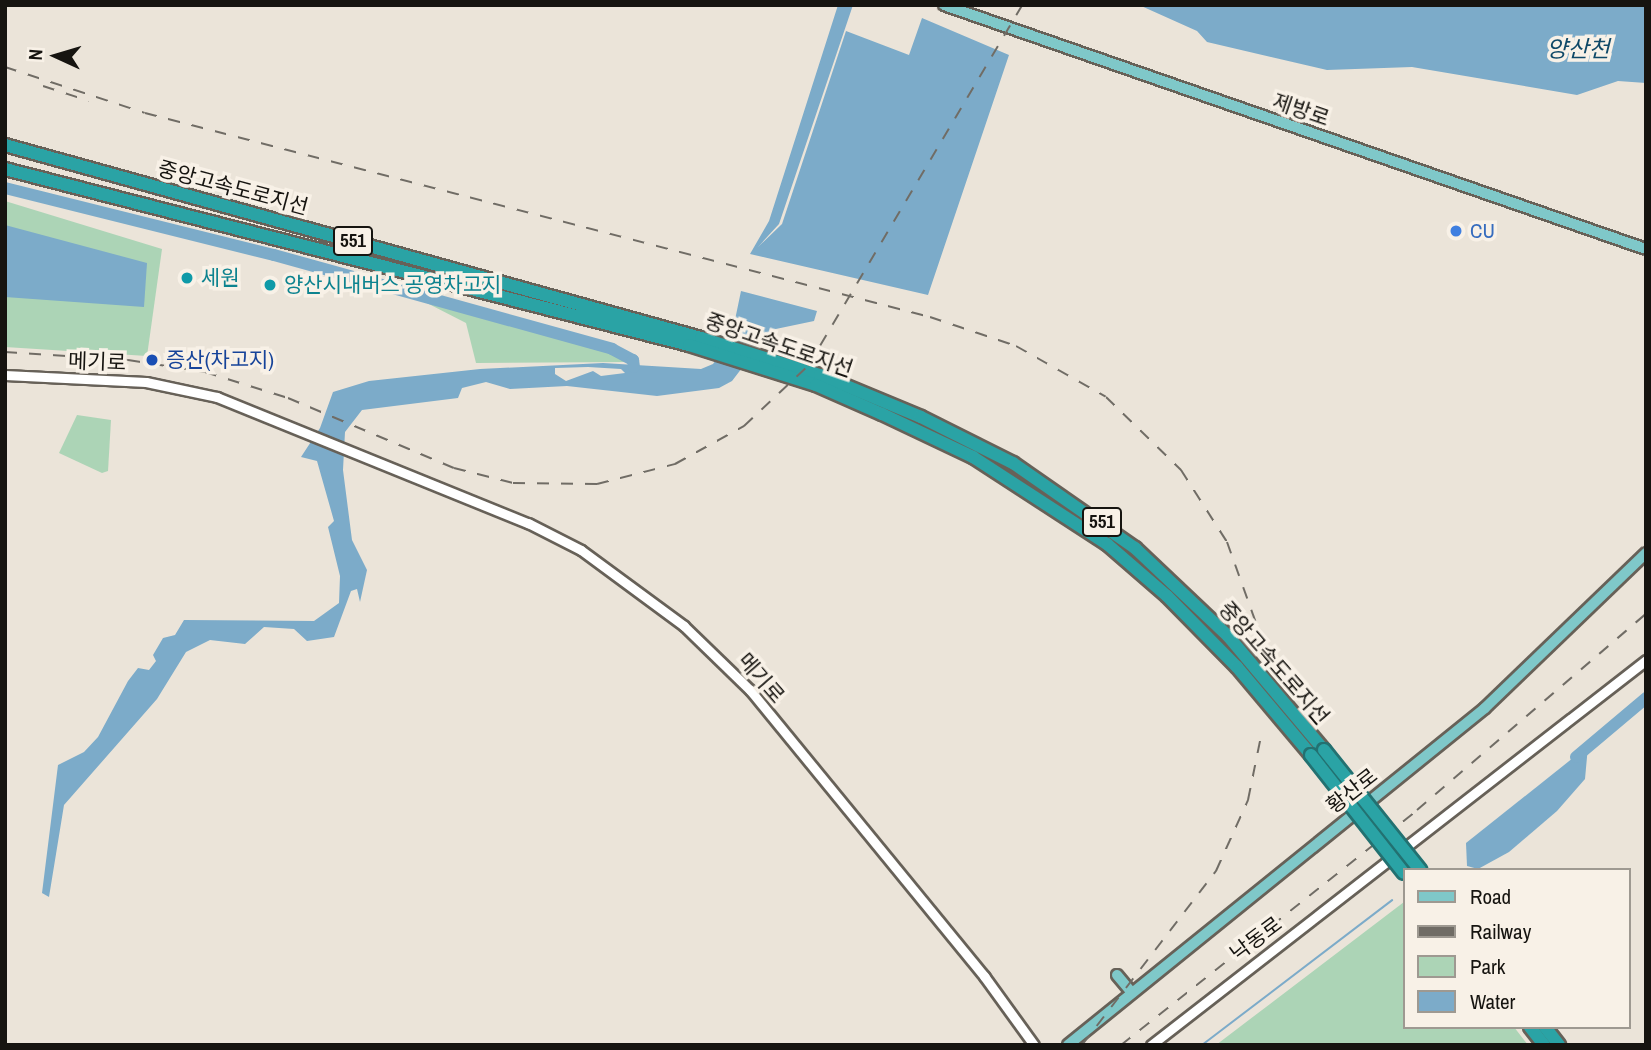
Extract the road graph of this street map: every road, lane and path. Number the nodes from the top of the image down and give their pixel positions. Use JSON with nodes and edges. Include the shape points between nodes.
{"nodes":[{"id":1,"x":944,"y":5,"type":"edge"},
{"id":2,"x":5,"y":145,"type":"edge"},
{"id":3,"x":5,"y":169,"type":"edge"},
{"id":4,"x":5,"y":175,"type":"edge"},
{"id":5,"x":219,"y":226,"type":"junction"},
{"id":6,"x":1646,"y":249,"type":"edge"},
{"id":7,"x":5,"y":375,"type":"edge"},
{"id":8,"x":818,"y":380,"type":"junction"},
{"id":9,"x":1646,"y":553,"type":"edge"},
{"id":10,"x":1646,"y":660,"type":"edge"},
{"id":11,"x":1317,"y":753,"type":"junction"},
{"id":12,"x":1418,"y":868,"type":"edge"},
{"id":13,"x":1402,"y":870,"type":"edge"},
{"id":14,"x":1117,"y":975,"type":"dead end"},
{"id":15,"x":1132,"y":993,"type":"junction"},
{"id":16,"x":1532,"y":1029,"type":"edge"},
{"id":17,"x":1547,"y":1029,"type":"edge"},
{"id":18,"x":1034,"y":1045,"type":"edge"},
{"id":19,"x":1068,"y":1045,"type":"edge"},
{"id":20,"x":1151,"y":1045,"type":"edge"},
{"id":21,"x":1544,"y":1045,"type":"edge"},
{"id":22,"x":1559,"y":1045,"type":"edge"}],
"edges":[{"from":1,"to":6,"type":"main road","name":"제방로"},
{"from":2,"to":8,"type":"highway","name":"중앙고속도로지선","number":"551","via":[[701,338]]},
{"from":3,"to":5,"type":"highway","name":"중앙고속도로지선","number":"551"},
{"from":4,"to":5,"type":"highway","via":[[194,225]]},
{"from":5,"to":8,"type":"highway","name":"중앙고속도로지선","number":"551"},
{"from":7,"to":18,"type":"street","name":"메기로","via":[[164,384],[216,397],[363,454],[580,550],[715,653],[984,975]]},
{"from":8,"to":11,"type":"highway","name":"중앙고속도로지선","number":"551","via":[[1013,463],[1109,527],[1228,636]]},
{"from":9,"to":15,"type":"main road","name":"황산로","via":[[1485,708]]},
{"from":10,"to":20,"type":"street","name":"낙동로"},
{"from":11,"to":12,"type":"highway","name":"중앙고속도로지선","number":"551","bridge":true},
{"from":11,"to":13,"type":"highway","name":"중앙고속도로지선","number":"551","bridge":true},
{"from":14,"to":15,"type":"main road"},
{"from":15,"to":19,"type":"main road","name":"황산로"},
{"from":16,"to":21,"type":"highway"},
{"from":17,"to":22,"type":"highway"}]}
